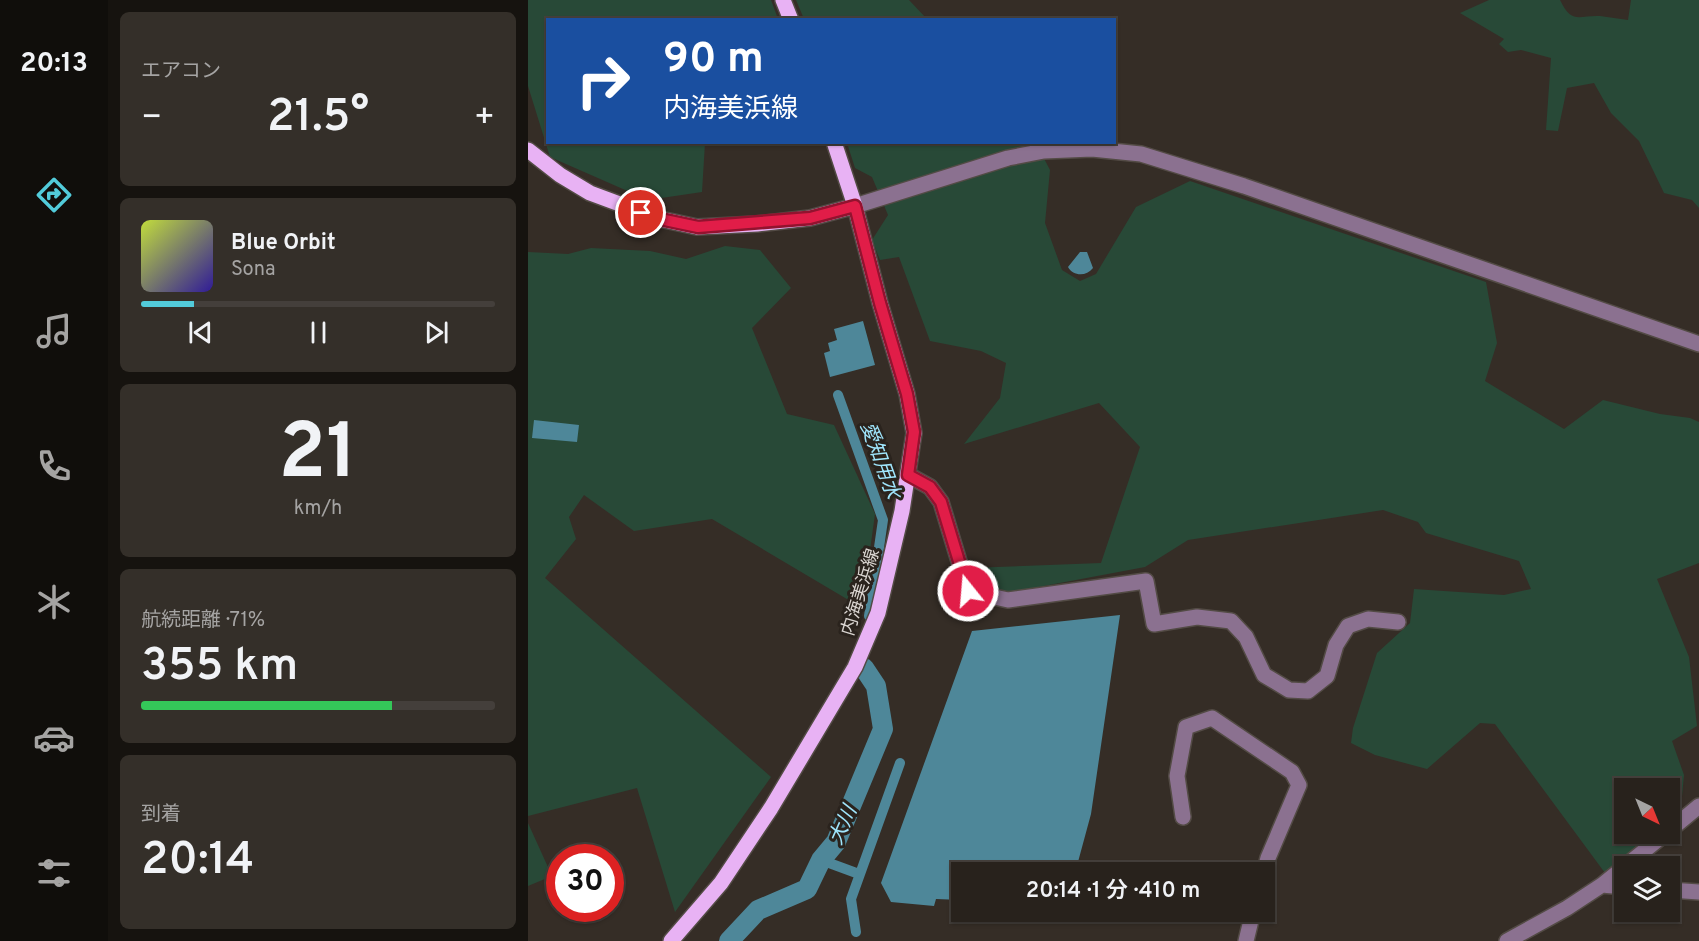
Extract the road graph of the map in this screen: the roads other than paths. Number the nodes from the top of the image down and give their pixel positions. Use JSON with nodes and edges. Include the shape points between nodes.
{"nodes":[{"id":1,"x":783,"y":0,"type":"edge"},
{"id":2,"x":790,"y":18,"type":"edge"},
{"id":3,"x":835,"y":144,"type":"edge"},
{"id":4,"x":528,"y":150,"type":"edge"},
{"id":5,"x":855,"y":206,"type":"junction"},
{"id":6,"x":1699,"y":344,"type":"edge"},
{"id":7,"x":908,"y":475,"type":"junction"},
{"id":8,"x":1398,"y":622,"type":"dead end"},
{"id":9,"x":1699,"y":806,"type":"edge"},
{"id":10,"x":1183,"y":817,"type":"dead end"},
{"id":11,"x":1680,"y":822,"type":"edge"},
{"id":12,"x":1653,"y":844,"type":"edge"},
{"id":13,"x":1267,"y":862,"type":"edge"},
{"id":14,"x":1602,"y":885,"type":"junction"},
{"id":15,"x":1614,"y":886,"type":"edge"},
{"id":16,"x":1680,"y":891,"type":"edge"},
{"id":17,"x":1699,"y":892,"type":"edge"},
{"id":18,"x":1251,"y":922,"type":"edge"},
{"id":19,"x":671,"y":941,"type":"edge"},
{"id":20,"x":1246,"y":941,"type":"edge"},
{"id":21,"x":1508,"y":941,"type":"edge"}],
"edges":[{"from":1,"to":2,"type":"main road"},
{"from":3,"to":5,"type":"main road","name":"内海美浜線"},
{"from":4,"to":5,"type":"main road","via":[[560,176],[590,193],[660,219],[698,227],[810,218]]},
{"from":5,"to":6,"type":"street","via":[[1008,158],[1044,151],[1092,148],[1141,154]]},
{"from":5,"to":7,"type":"main road","name":"内海美浜線","via":[[907,394],[914,432]]},
{"from":7,"to":8,"type":"street","via":[[930,487],[941,502],[968,591],[1008,600],[1146,581],[1154,624],[1197,617],[1231,621],[1246,637],[1264,675],[1289,690],[1308,692],[1327,676],[1336,645],[1348,626],[1368,619]]},
{"from":7,"to":19,"type":"main road","name":"内海美浜線","via":[[878,614],[855,667],[721,883]]},
{"from":9,"to":11,"type":"street"},
{"from":10,"to":13,"type":"street","via":[[1177,776],[1186,727],[1212,718],[1292,772],[1299,785]]},
{"from":12,"to":14,"type":"street"},
{"from":14,"to":15,"type":"street"},
{"from":14,"to":21,"type":"street"},
{"from":16,"to":17,"type":"street"},
{"from":18,"to":20,"type":"street"}]}
